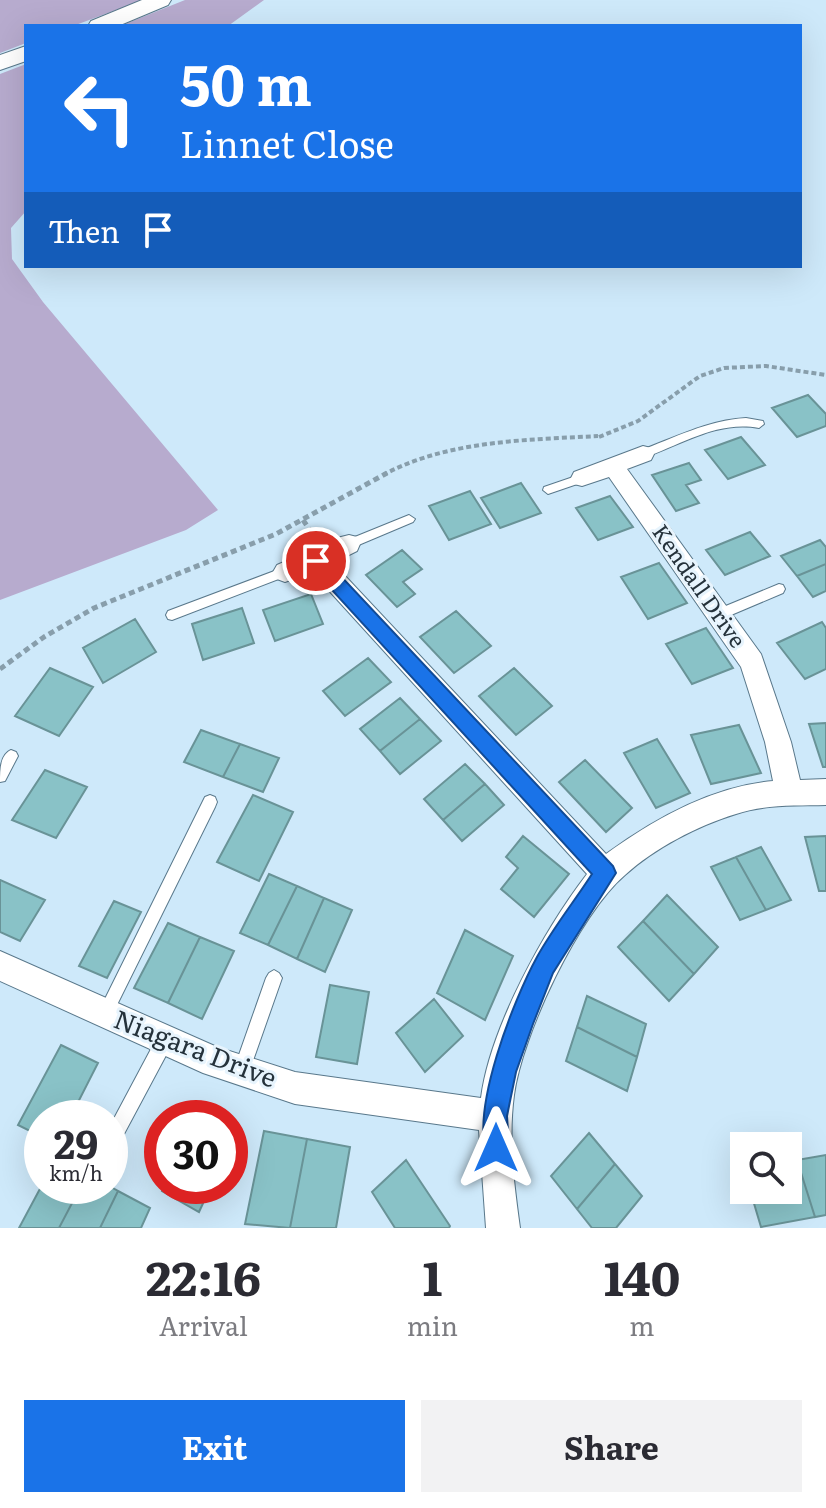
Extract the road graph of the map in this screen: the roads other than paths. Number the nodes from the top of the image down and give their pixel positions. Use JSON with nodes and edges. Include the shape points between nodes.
{"nodes":[{"id":1,"x":160,"y":0,"type":"edge"},
{"id":2,"x":104,"y":24,"type":"edge"},
{"id":3,"x":24,"y":54,"type":"edge"},
{"id":4,"x":0,"y":63,"type":"edge"},
{"id":5,"x":759,"y":424,"type":"dead end"},
{"id":6,"x":643,"y":454,"type":"joint"},
{"id":7,"x":616,"y":465,"type":"junction"},
{"id":8,"x":582,"y":478,"type":"joint"},
{"id":9,"x":548,"y":490,"type":"dead end"},
{"id":10,"x":409,"y":519,"type":"dead end"},
{"id":11,"x":349,"y":544,"type":"joint"},
{"id":12,"x":316,"y":561,"type":"junction"},
{"id":13,"x":285,"y":572,"type":"joint"},
{"id":14,"x":779,"y":589,"type":"dead end"},
{"id":15,"x":720,"y":614,"type":"junction"},
{"id":16,"x":172,"y":615,"type":"dead end"},
{"id":17,"x":11,"y":756,"type":"dead end"},
{"id":18,"x":0,"y":776,"type":"edge"},
{"id":19,"x":826,"y":792,"type":"edge"},
{"id":20,"x":789,"y":793,"type":"junction"},
{"id":21,"x":210,"y":802,"type":"dead end"},
{"id":22,"x":605,"y":873,"type":"junction"},
{"id":23,"x":0,"y":966,"type":"edge"},
{"id":24,"x":274,"y":978,"type":"dead end"},
{"id":25,"x":105,"y":1014,"type":"junction"},
{"id":26,"x":165,"y":1040,"type":"junction"},
{"id":27,"x":241,"y":1071,"type":"junction"},
{"id":28,"x":128,"y":1109,"type":"edge"},
{"id":29,"x":494,"y":1116,"type":"junction"},
{"id":30,"x":503,"y":1228,"type":"edge"}],
"edges":[{"from":1,"to":2,"type":"main road"},
{"from":3,"to":4,"type":"main road"},
{"from":5,"to":6,"type":"lane","via":[[728,423]]},
{"from":6,"to":7,"type":"street"},
{"from":7,"to":8,"type":"street"},
{"from":7,"to":15,"type":"street","name":"Kendall Drive"},
{"from":8,"to":9,"type":"lane"},
{"from":10,"to":11,"type":"lane"},
{"from":11,"to":12,"type":"street"},
{"from":12,"to":13,"type":"street"},
{"from":12,"to":22,"type":"street"},
{"from":13,"to":16,"type":"lane"},
{"from":14,"to":15,"type":"lane"},
{"from":15,"to":20,"type":"street","name":"Kendall Drive","via":[[752,662]]},
{"from":17,"to":18,"type":"lane"},
{"from":19,"to":20,"type":"street"},
{"from":20,"to":22,"type":"street","via":[[751,796],[709,810]]},
{"from":21,"to":25,"type":"lane"},
{"from":22,"to":29,"type":"street","via":[[545,966],[504,1072]]},
{"from":23,"to":25,"type":"street","name":"Niagara Drive"},
{"from":24,"to":27,"type":"lane"},
{"from":25,"to":26,"type":"street","name":"Niagara Drive"},
{"from":26,"to":27,"type":"street","name":"Niagara Drive"},
{"from":26,"to":28,"type":"lane"},
{"from":27,"to":29,"type":"street","name":"Niagara Drive","via":[[295,1088]]},
{"from":29,"to":30,"type":"street"}]}
